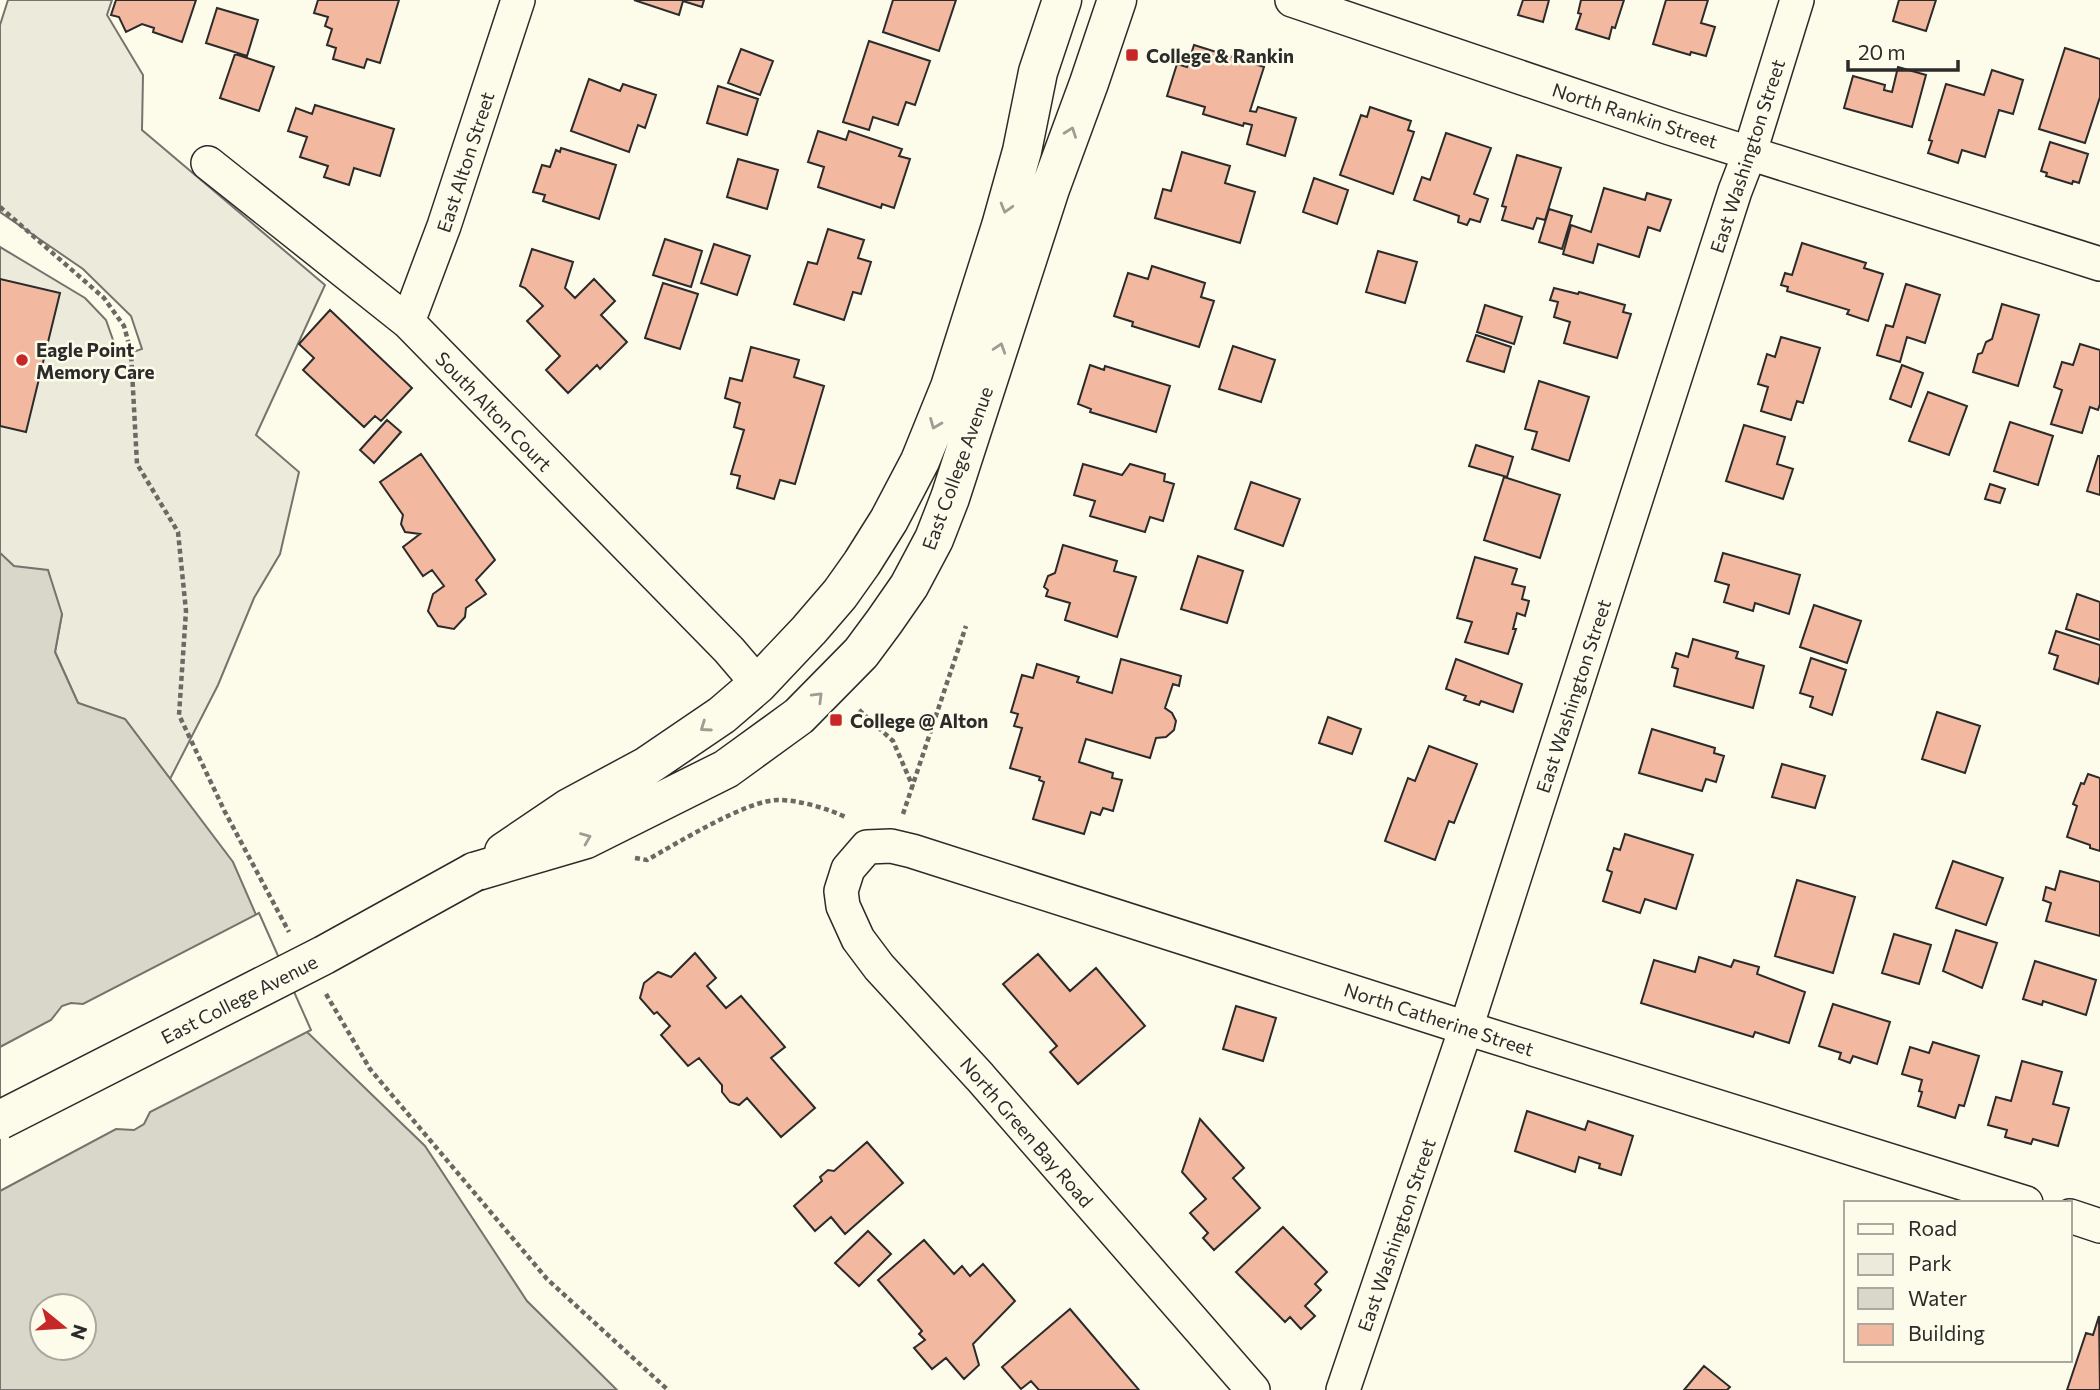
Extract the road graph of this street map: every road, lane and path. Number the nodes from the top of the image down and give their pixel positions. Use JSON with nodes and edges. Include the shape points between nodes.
{"nodes":[{"id":1,"x":517,"y":0,"type":"edge"},
{"id":2,"x":1062,"y":0,"type":"edge"},
{"id":3,"x":1117,"y":0,"type":"edge"},
{"id":4,"x":1292,"y":0,"type":"edge"},
{"id":5,"x":1797,"y":0,"type":"edge"},
{"id":6,"x":1750,"y":152,"type":"junction"},
{"id":7,"x":208,"y":163,"type":"dead end"},
{"id":8,"x":0,"y":207,"type":"edge"},
{"id":9,"x":2100,"y":264,"type":"edge"},
{"id":10,"x":408,"y":322,"type":"junction"},
{"id":11,"x":966,"y":626,"type":"dead end"},
{"id":12,"x":758,"y":684,"type":"junction"},
{"id":13,"x":862,"y":712,"type":"dead end"},
{"id":14,"x":913,"y":788,"type":"junction"},
{"id":15,"x":873,"y":850,"type":"junction"},
{"id":16,"x":647,"y":860,"type":"dead end"},
{"id":17,"x":474,"y":872,"type":"junction"},
{"id":18,"x":295,"y":942,"type":"dead end"},
{"id":19,"x":322,"y":988,"type":"dead end"},
{"id":20,"x":1466,"y":1028,"type":"junction"},
{"id":21,"x":0,"y":1120,"type":"edge"},
{"id":22,"x":2020,"y":1201,"type":"edge"},
{"id":23,"x":668,"y":1390,"type":"edge"},
{"id":24,"x":1253,"y":1390,"type":"edge"},
{"id":25,"x":1343,"y":1390,"type":"edge"}],
"edges":[{"from":1,"to":10,"type":"street","name":"East Alton Street"},
{"from":2,"to":12,"type":"main road","name":"East College Avenue","one_way":true,"via":[[1038,72],[1001,226],[950,387],[919,461],[889,520],[840,594]]},
{"from":17,"to":3,"type":"main road","name":"East College Avenue","one_way":true,"via":[[586,839],[726,769],[799,716],[861,653],[909,586],[934,539]]},
{"from":4,"to":6,"type":"street","name":"North Rankin Street"},
{"from":5,"to":6,"type":"street","name":"East Washington Street"},
{"from":6,"to":9,"type":"street","name":"North Rankin Street"},
{"from":6,"to":20,"type":"street","name":"East Washington Street"},
{"from":7,"to":10,"type":"street","name":"South Alton Court"},
{"from":8,"to":18,"type":"path","via":[[104,298],[124,326],[131,352],[137,464],[178,532],[186,611],[179,715]]},
{"from":10,"to":12,"type":"street","name":"South Alton Court"},
{"from":11,"to":14,"type":"path"},
{"from":12,"to":17,"type":"main road","name":"East College Avenue","one_way":true,"via":[[648,766],[569,808]]},
{"from":13,"to":14,"type":"path","via":[[893,741]]},
{"from":14,"to":15,"type":"path"},
{"from":15,"to":16,"type":"path","via":[[854,821],[778,799],[754,804]]},
{"from":15,"to":20,"type":"street","name":"North Catherine Street","via":[[912,851]]},
{"from":15,"to":24,"type":"street","name":"North Green Bay Road","via":[[848,869],[841,891],[858,939]]},
{"from":17,"to":21,"type":"main road","name":"East College Avenue","bridge":true,"via":[[324,955]]},
{"from":19,"to":23,"type":"path","via":[[370,1069],[547,1279]]},
{"from":20,"to":22,"type":"street","name":"North Catherine Street"},
{"from":20,"to":25,"type":"street","name":"East Washington Street"}]}
